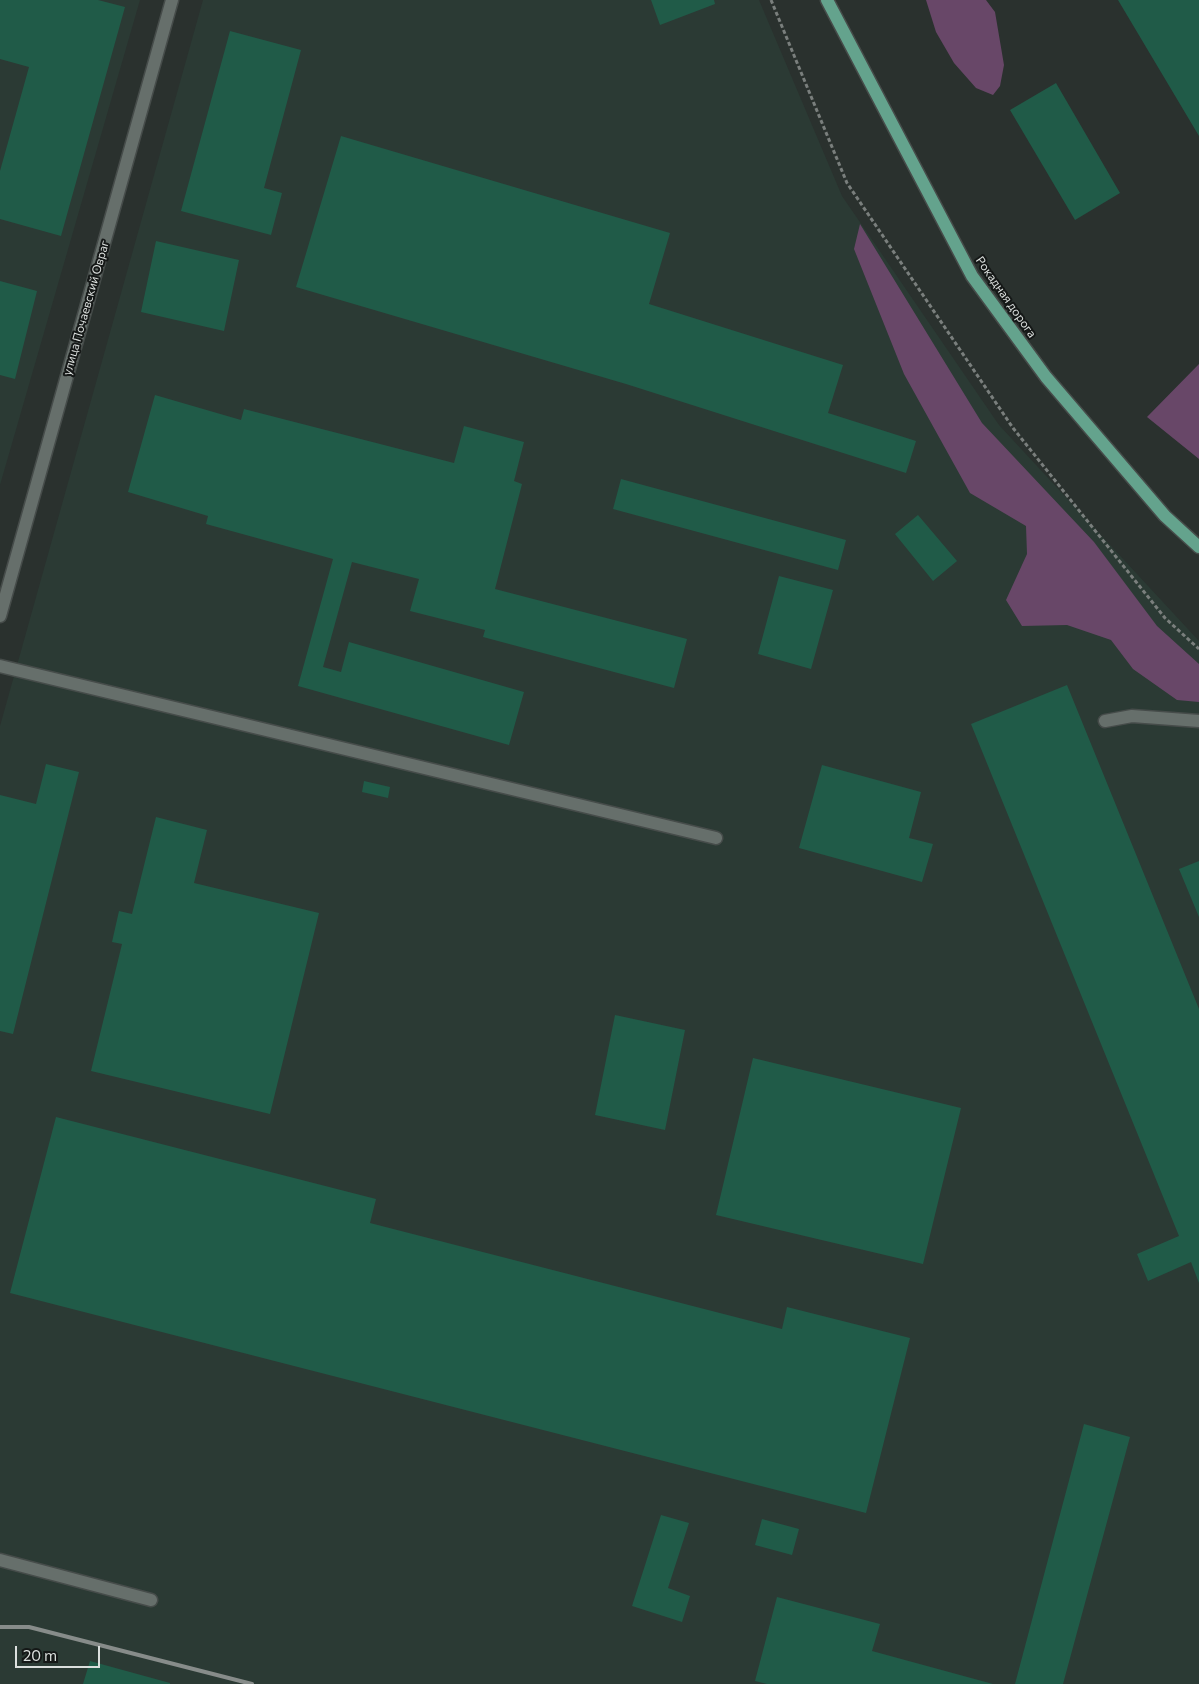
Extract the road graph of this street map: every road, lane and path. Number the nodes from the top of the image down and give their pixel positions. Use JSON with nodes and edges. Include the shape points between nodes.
{"nodes":[{"id":1,"x":172,"y":0,"type":"edge"},
{"id":2,"x":771,"y":0,"type":"edge"},
{"id":3,"x":827,"y":0,"type":"edge"},
{"id":4,"x":1199,"y":547,"type":"edge"},
{"id":5,"x":0,"y":616,"type":"edge"},
{"id":6,"x":1199,"y":649,"type":"edge"},
{"id":7,"x":0,"y":666,"type":"edge"},
{"id":8,"x":1105,"y":721,"type":"dead end"},
{"id":9,"x":1199,"y":721,"type":"edge"},
{"id":10,"x":716,"y":838,"type":"dead end"},
{"id":11,"x":0,"y":1560,"type":"edge"},
{"id":12,"x":151,"y":1600,"type":"dead end"}],
"edges":[{"from":1,"to":5,"type":"street","name":"улица Почаевский Овраг"},
{"from":2,"to":6,"type":"path","via":[[847,183],[1013,428],[1164,618]]},
{"from":3,"to":4,"type":"main road","name":"Рокадная дорога","via":[[972,276],[1052,385],[1164,516]]},
{"from":7,"to":10,"type":"street"},
{"from":8,"to":9,"type":"street","via":[[1132,716]]},
{"from":11,"to":12,"type":"street"}]}
